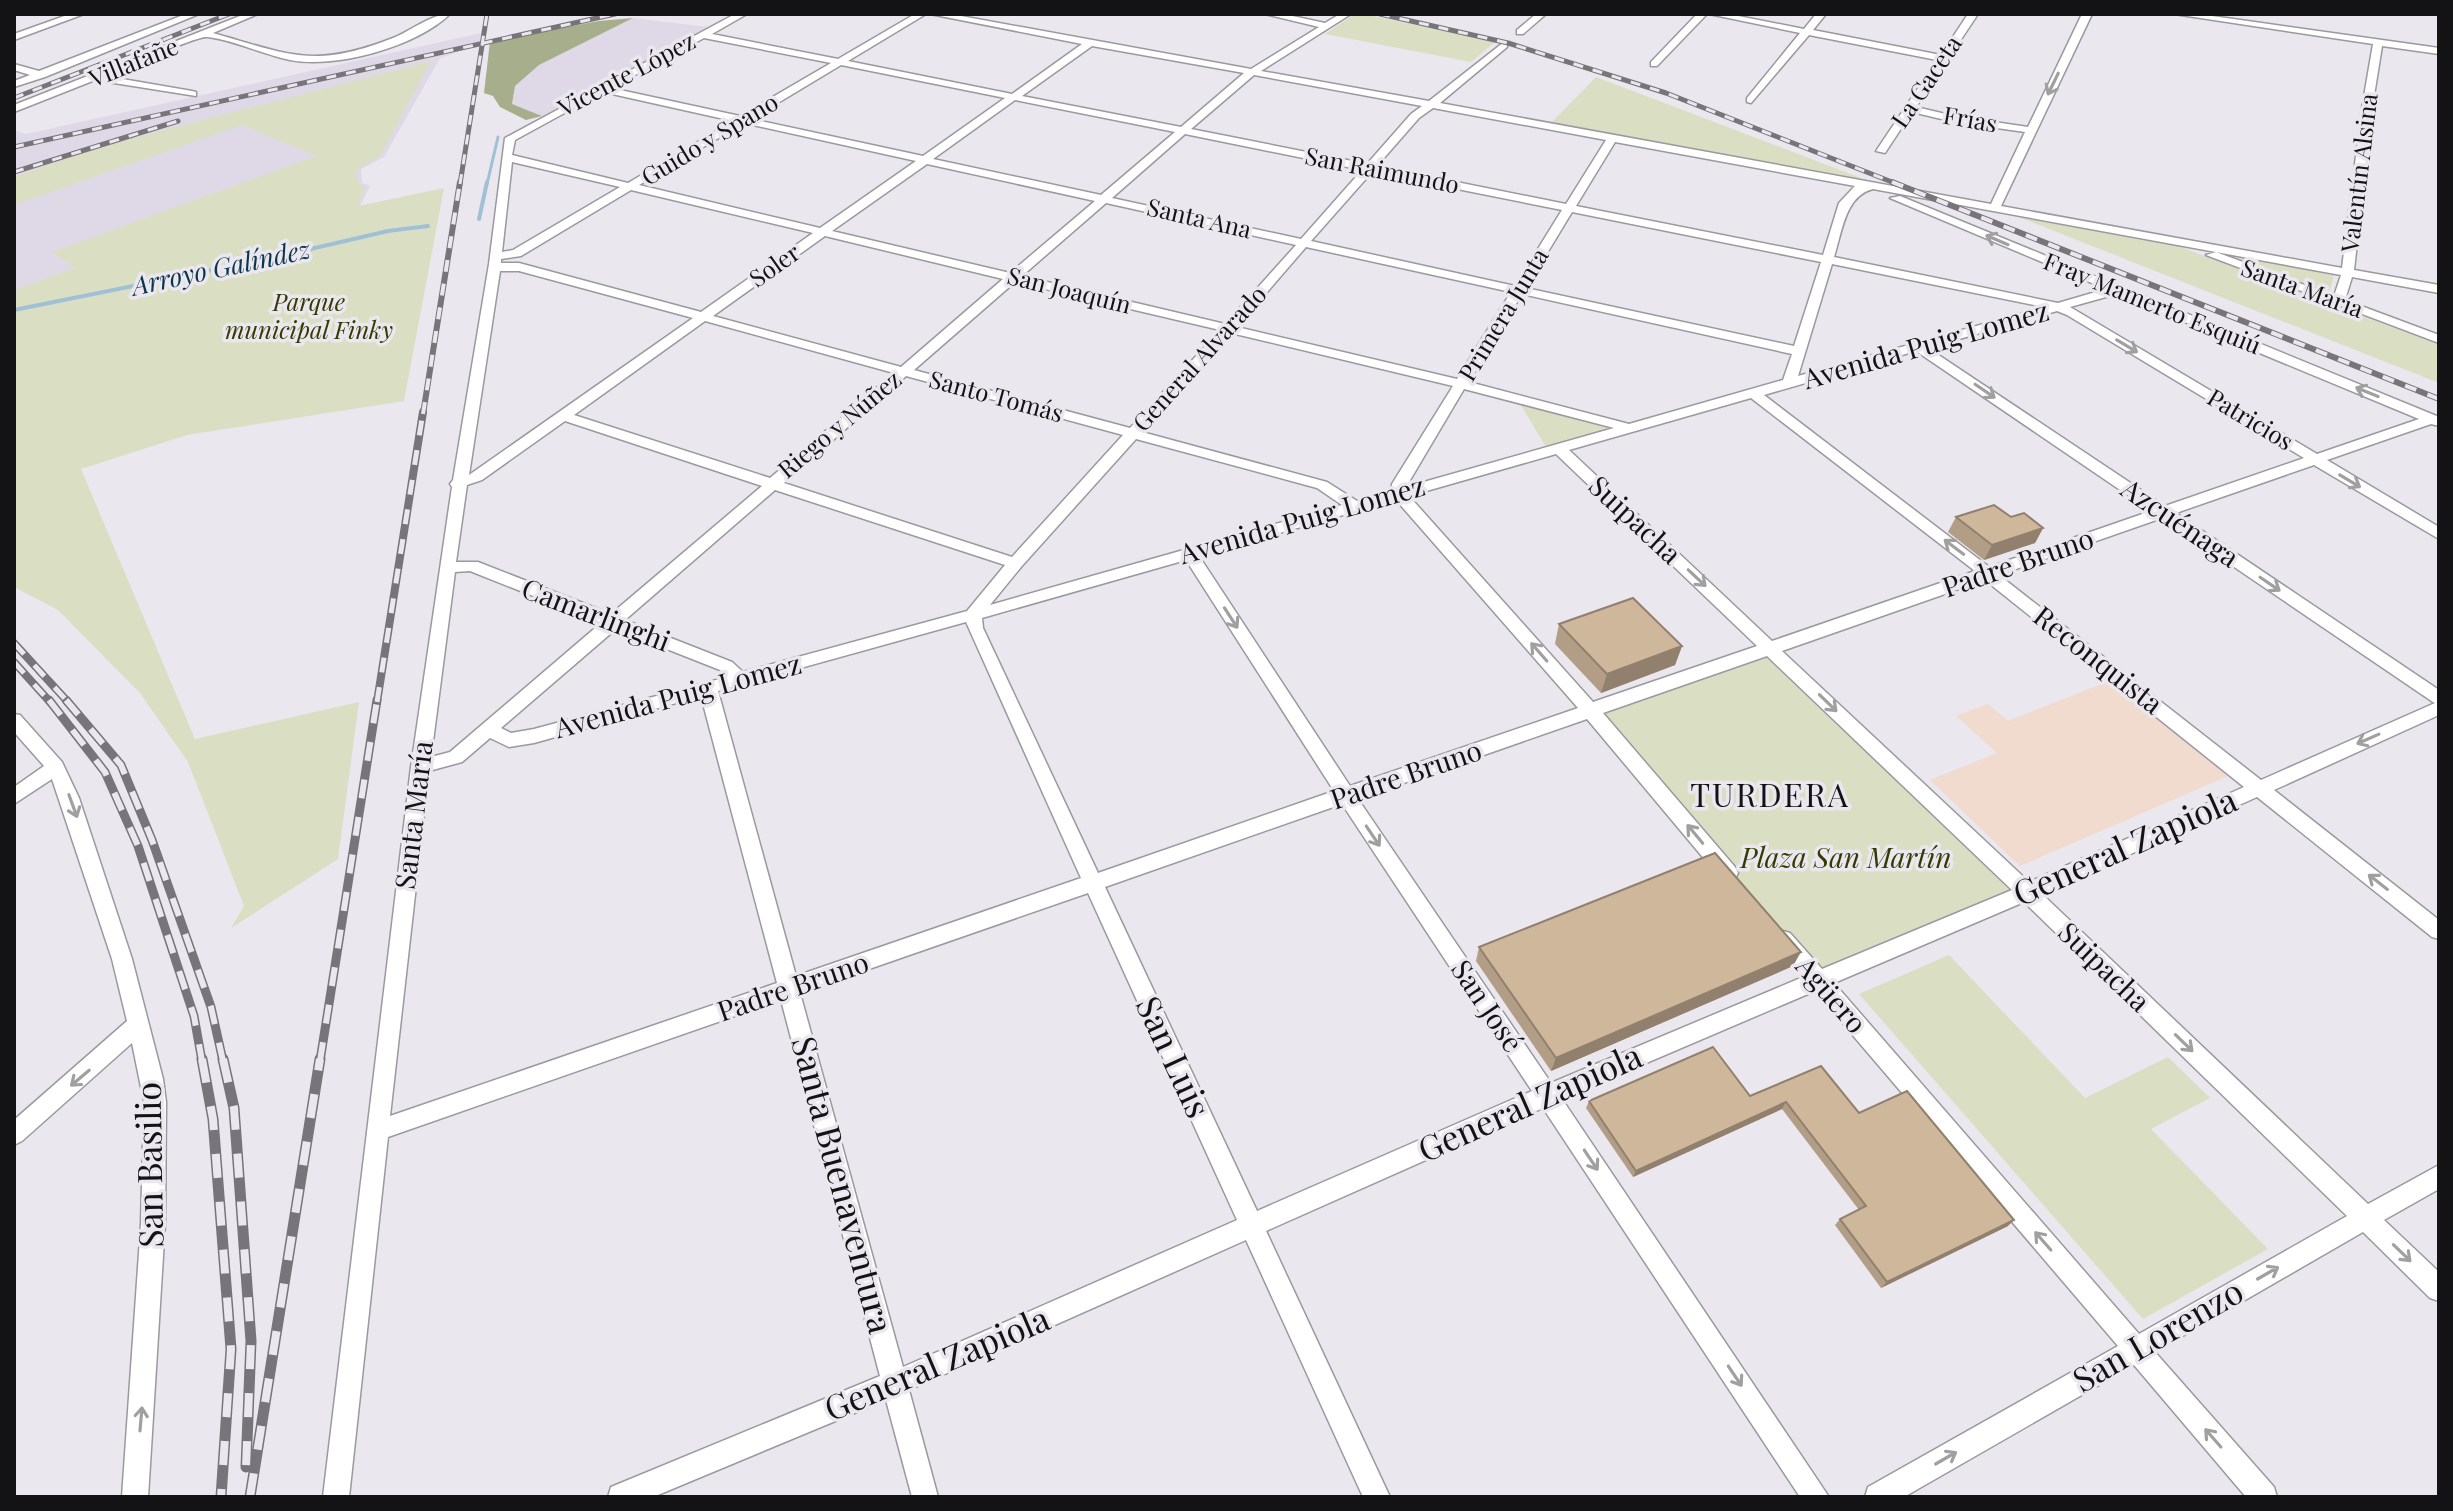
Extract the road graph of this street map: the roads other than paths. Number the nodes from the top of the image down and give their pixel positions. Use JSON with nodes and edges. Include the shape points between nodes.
{"nodes":[{"id":1,"x":79,"y":14,"type":"edge"},
{"id":2,"x":194,"y":14,"type":"edge"},
{"id":3,"x":253,"y":14,"type":"edge"},
{"id":4,"x":445,"y":14,"type":"edge"},
{"id":5,"x":742,"y":14,"type":"edge"},
{"id":6,"x":921,"y":14,"type":"edge"},
{"id":7,"x":935,"y":14,"type":"edge"},
{"id":8,"x":1270,"y":14,"type":"edge"},
{"id":9,"x":1346,"y":14,"type":"edge"},
{"id":10,"x":1541,"y":14,"type":"edge"},
{"id":11,"x":1702,"y":14,"type":"edge"},
{"id":12,"x":1714,"y":14,"type":"edge"},
{"id":13,"x":1821,"y":14,"type":"edge"},
{"id":14,"x":1973,"y":14,"type":"edge"},
{"id":15,"x":2087,"y":14,"type":"edge"},
{"id":16,"x":2179,"y":14,"type":"edge"},
{"id":17,"x":1327,"y":26,"type":"junction"},
{"id":18,"x":1520,"y":32,"type":"dead end"},
{"id":19,"x":1807,"y":32,"type":"junction"},
{"id":20,"x":207,"y":34,"type":"junction"},
{"id":21,"x":703,"y":35,"type":"junction"},
{"id":22,"x":14,"y":37,"type":"edge"},
{"id":23,"x":1091,"y":42,"type":"junction"},
{"id":24,"x":2378,"y":42,"type":"junction"},
{"id":25,"x":1504,"y":45,"type":"dead end"},
{"id":26,"x":2439,"y":51,"type":"edge"},
{"id":27,"x":1943,"y":58,"type":"junction"},
{"id":28,"x":839,"y":63,"type":"junction"},
{"id":29,"x":1654,"y":64,"type":"dead end"},
{"id":30,"x":14,"y":67,"type":"edge"},
{"id":31,"x":1253,"y":71,"type":"junction"},
{"id":32,"x":42,"y":75,"type":"junction"},
{"id":33,"x":98,"y":78,"type":"junction"},
{"id":34,"x":14,"y":84,"type":"edge"},
{"id":35,"x":601,"y":89,"type":"junction"},
{"id":36,"x":192,"y":94,"type":"dead end"},
{"id":37,"x":1014,"y":97,"type":"junction"},
{"id":38,"x":1751,"y":100,"type":"dead end"},
{"id":39,"x":1430,"y":105,"type":"junction"},
{"id":40,"x":1909,"y":108,"type":"junction"},
{"id":41,"x":14,"y":109,"type":"edge"},
{"id":42,"x":743,"y":121,"type":"junction"},
{"id":43,"x":1182,"y":130,"type":"junction"},
{"id":44,"x":2030,"y":130,"type":"junction"},
{"id":45,"x":512,"y":135,"type":"joint"},
{"id":46,"x":1613,"y":137,"type":"junction"},
{"id":47,"x":1881,"y":151,"type":"dead end"},
{"id":48,"x":506,"y":157,"type":"junction"},
{"id":49,"x":925,"y":159,"type":"junction"},
{"id":50,"x":1371,"y":169,"type":"junction"},
{"id":51,"x":1865,"y":185,"type":"junction"},
{"id":52,"x":632,"y":186,"type":"junction"},
{"id":53,"x":1105,"y":198,"type":"junction"},
{"id":54,"x":1570,"y":209,"type":"junction"},
{"id":55,"x":1994,"y":209,"type":"junction"},
{"id":56,"x":824,"y":231,"type":"junction"},
{"id":57,"x":2165,"y":238,"type":"junction"},
{"id":58,"x":1304,"y":243,"type":"junction"},
{"id":59,"x":1828,"y":261,"type":"junction"},
{"id":60,"x":494,"y":262,"type":"junction"},
{"id":61,"x":2348,"y":272,"type":"junction"},
{"id":62,"x":1013,"y":277,"type":"junction"},
{"id":63,"x":1518,"y":288,"type":"junction"},
{"id":64,"x":2439,"y":289,"type":"edge"},
{"id":65,"x":2117,"y":290,"type":"junction"},
{"id":66,"x":2338,"y":302,"type":"junction"},
{"id":67,"x":2060,"y":307,"type":"junction"},
{"id":68,"x":703,"y":317,"type":"junction"},
{"id":69,"x":1228,"y":329,"type":"junction"},
{"id":70,"x":2439,"y":339,"type":"edge"},
{"id":71,"x":1920,"y":348,"type":"junction"},
{"id":72,"x":1797,"y":351,"type":"junction"},
{"id":73,"x":903,"y":372,"type":"junction"},
{"id":74,"x":1461,"y":384,"type":"junction"},
{"id":75,"x":1789,"y":384,"type":"junction"},
{"id":76,"x":1754,"y":394,"type":"junction"},
{"id":77,"x":563,"y":416,"type":"junction"},
{"id":78,"x":2436,"y":421,"type":"edge"},
{"id":79,"x":1631,"y":428,"type":"junction"},
{"id":80,"x":1133,"y":433,"type":"junction"},
{"id":81,"x":1558,"y":448,"type":"junction"},
{"id":82,"x":2315,"y":460,"type":"junction"},
{"id":83,"x":772,"y":482,"type":"junction"},
{"id":84,"x":457,"y":484,"type":"junction"},
{"id":85,"x":1398,"y":493,"type":"junction"},
{"id":86,"x":1354,"y":506,"type":"junction"},
{"id":87,"x":2165,"y":512,"type":"junction"},
{"id":88,"x":2439,"y":534,"type":"edge"},
{"id":89,"x":1189,"y":553,"type":"junction"},
{"id":90,"x":1015,"y":563,"type":"junction"},
{"id":91,"x":446,"y":567,"type":"junction"},
{"id":92,"x":1987,"y":573,"type":"junction"},
{"id":93,"x":973,"y":615,"type":"junction"},
{"id":94,"x":612,"y":623,"type":"junction"},
{"id":95,"x":1772,"y":649,"type":"junction"},
{"id":96,"x":739,"y":679,"type":"junction"},
{"id":97,"x":708,"y":688,"type":"junction"},
{"id":98,"x":2439,"y":698,"type":"edge"},
{"id":99,"x":2439,"y":708,"type":"edge"},
{"id":100,"x":1590,"y":710,"type":"junction"},
{"id":101,"x":14,"y":720,"type":"edge"},
{"id":102,"x":488,"y":729,"type":"junction"},
{"id":103,"x":56,"y":767,"type":"junction"},
{"id":104,"x":420,"y":767,"type":"junction"},
{"id":105,"x":2258,"y":787,"type":"junction"},
{"id":106,"x":1346,"y":795,"type":"junction"},
{"id":107,"x":14,"y":797,"type":"edge"},
{"id":108,"x":1092,"y":885,"type":"junction"},
{"id":109,"x":1738,"y":886,"type":"edge"},
{"id":110,"x":2027,"y":892,"type":"junction"},
{"id":111,"x":1768,"y":921,"type":"edge"},
{"id":112,"x":2439,"y":931,"type":"edge"},
{"id":113,"x":1817,"y":979,"type":"junction"},
{"id":114,"x":789,"y":988,"type":"junction"},
{"id":115,"x":137,"y":1025,"type":"junction"},
{"id":116,"x":1547,"y":1095,"type":"junction"},
{"id":117,"x":379,"y":1130,"type":"junction"},
{"id":118,"x":14,"y":1134,"type":"edge"},
{"id":119,"x":2439,"y":1176,"type":"edge"},
{"id":120,"x":2365,"y":1218,"type":"junction"},
{"id":121,"x":1253,"y":1226,"type":"junction"},
{"id":122,"x":2439,"y":1289,"type":"edge"},
{"id":123,"x":2136,"y":1348,"type":"junction"},
{"id":124,"x":895,"y":1383,"type":"junction"},
{"id":125,"x":135,"y":1497,"type":"edge"},
{"id":126,"x":336,"y":1497,"type":"edge"},
{"id":127,"x":621,"y":1497,"type":"edge"},
{"id":128,"x":925,"y":1497,"type":"edge"},
{"id":129,"x":1377,"y":1497,"type":"edge"},
{"id":130,"x":1816,"y":1497,"type":"edge"},
{"id":131,"x":1878,"y":1497,"type":"edge"},
{"id":132,"x":2264,"y":1497,"type":"edge"}],
"edges":[{"from":1,"to":22,"type":"street"},
{"from":2,"to":32,"type":"street"},
{"from":3,"to":20,"type":"street","name":"Villafañe"},
{"from":4,"to":20,"type":"street","via":[[428,27],[384,44],[316,61]]},
{"from":5,"to":21,"type":"street","name":"Vicente López"},
{"from":6,"to":28,"type":"street","name":"Guido y Spano"},
{"from":7,"to":23,"type":"street"},
{"from":8,"to":17,"type":"street"},
{"from":9,"to":17,"type":"street","name":"Riego y Núñez"},
{"from":10,"to":18,"type":"street"},
{"from":11,"to":29,"type":"street"},
{"from":12,"to":19,"type":"street"},
{"from":13,"to":19,"type":"street"},
{"from":14,"to":27,"type":"street","name":"La Gaceta"},
{"from":15,"to":44,"type":"street","one_way":true},
{"from":16,"to":24,"type":"street","via":[[2303,27]]},
{"from":17,"to":31,"type":"street","name":"Riego y Núñez"},
{"from":19,"to":27,"type":"street"},
{"from":19,"to":38,"type":"street"},
{"from":20,"to":33,"type":"street","name":"Villafañe"},
{"from":21,"to":28,"type":"street","name":"San Raimundo"},
{"from":21,"to":35,"type":"street","name":"Vicente López"},
{"from":23,"to":31,"type":"street"},
{"from":23,"to":37,"type":"street","name":"Soler"},
{"from":24,"to":26,"type":"street"},
{"from":24,"to":61,"type":"street","name":"Valentín Alsina"},
{"from":25,"to":39,"type":"street","name":"General Alvarado"},
{"from":27,"to":40,"type":"street","name":"La Gaceta"},
{"from":28,"to":37,"type":"street","name":"San Raimundo"},
{"from":28,"to":42,"type":"street","name":"Guido y Spano"},
{"from":30,"to":32,"type":"street"},
{"from":31,"to":39,"type":"street"},
{"from":31,"to":43,"type":"street","name":"Riego y Núñez"},
{"from":32,"to":34,"type":"street"},
{"from":33,"to":36,"type":"street"},
{"from":33,"to":41,"type":"street","name":"Villafañe"},
{"from":35,"to":42,"type":"street","name":"Santa Ana"},
{"from":35,"to":45,"type":"street","name":"Vicente López"},
{"from":37,"to":43,"type":"street","name":"San Raimundo"},
{"from":37,"to":49,"type":"street","name":"Soler"},
{"from":39,"to":46,"type":"street"},
{"from":39,"to":50,"type":"street","name":"General Alvarado"},
{"from":40,"to":44,"type":"street","name":"Frías"},
{"from":40,"to":47,"type":"street","name":"La Gaceta"},
{"from":42,"to":49,"type":"street","name":"Santa Ana"},
{"from":42,"to":52,"type":"street","name":"Guido y Spano"},
{"from":43,"to":50,"type":"street","name":"San Raimundo"},
{"from":43,"to":53,"type":"street","name":"Riego y Núñez"},
{"from":44,"to":55,"type":"street"},
{"from":45,"to":48,"type":"street","name":"Santa María"},
{"from":46,"to":51,"type":"street"},
{"from":46,"to":54,"type":"street","name":"Primera Junta"},
{"from":48,"to":52,"type":"street","name":"San Joaquín"},
{"from":48,"to":60,"type":"street","name":"Santa María"},
{"from":49,"to":53,"type":"street","name":"Santa Ana"},
{"from":49,"to":56,"type":"street","name":"Soler"},
{"from":50,"to":54,"type":"street","name":"San Raimundo"},
{"from":50,"to":58,"type":"street","name":"General Alvarado"},
{"from":51,"to":55,"type":"street"},
{"from":51,"to":59,"type":"street","via":[[1845,203]]},
{"from":65,"to":51,"type":"street","name":"Fray Mamerto Esquiú","one_way":true},
{"from":52,"to":56,"type":"street","name":"San Joaquín"},
{"from":52,"to":60,"type":"street","name":"Guido y Spano"},
{"from":53,"to":58,"type":"street","name":"Santa Ana"},
{"from":53,"to":62,"type":"street","name":"Riego y Núñez"},
{"from":54,"to":59,"type":"street","name":"San Raimundo"},
{"from":54,"to":63,"type":"street","name":"Primera Junta"},
{"from":55,"to":57,"type":"street"},
{"from":56,"to":62,"type":"street","name":"San Joaquín"},
{"from":56,"to":68,"type":"street","name":"Soler"},
{"from":57,"to":61,"type":"street"},
{"from":57,"to":66,"type":"street","name":"Santa María"},
{"from":58,"to":63,"type":"street","name":"Santa Ana"},
{"from":58,"to":69,"type":"street","name":"General Alvarado"},
{"from":59,"to":67,"type":"street","name":"San Raimundo"},
{"from":59,"to":72,"type":"street"},
{"from":60,"to":68,"type":"street","name":"Santo Tomás"},
{"from":60,"to":84,"type":"street","name":"Santa María"},
{"from":61,"to":64,"type":"street"},
{"from":61,"to":66,"type":"street","name":"Valentín Alsina"},
{"from":62,"to":69,"type":"street","name":"San Joaquín"},
{"from":62,"to":73,"type":"street","name":"Riego y Núñez"},
{"from":63,"to":72,"type":"street","name":"Santa Ana"},
{"from":63,"to":74,"type":"street","name":"Primera Junta"},
{"from":65,"to":67,"type":"street","name":"Avenida Puig Lomez"},
{"from":78,"to":65,"type":"street","name":"Fray Mamerto Esquiú","one_way":true},
{"from":66,"to":70,"type":"street","name":"Santa María"},
{"from":67,"to":71,"type":"street","name":"Avenida Puig Lomez"},
{"from":67,"to":82,"type":"street","name":"Patricios","one_way":true},
{"from":68,"to":73,"type":"street","name":"Santo Tomás"},
{"from":68,"to":77,"type":"street","name":"Soler"},
{"from":69,"to":74,"type":"street","name":"San Joaquín"},
{"from":69,"to":80,"type":"street","name":"General Alvarado"},
{"from":71,"to":75,"type":"street","name":"Avenida Puig Lomez"},
{"from":71,"to":87,"type":"street","name":"Azcuénaga","one_way":true},
{"from":72,"to":75,"type":"street"},
{"from":73,"to":80,"type":"street","name":"Santo Tomás"},
{"from":73,"to":83,"type":"street","name":"Riego y Núñez"},
{"from":74,"to":79,"type":"street","name":"San Joaquín"},
{"from":74,"to":85,"type":"street","name":"Primera Junta"},
{"from":75,"to":76,"type":"street","name":"Avenida Puig Lomez"},
{"from":76,"to":79,"type":"street","name":"Avenida Puig Lomez"},
{"from":92,"to":76,"type":"street","name":"Reconquista","one_way":true},
{"from":77,"to":83,"type":"street"},
{"from":77,"to":84,"type":"street","name":"Soler","via":[[477,477]]},
{"from":78,"to":82,"type":"street","name":"Padre Bruno"},
{"from":79,"to":81,"type":"street","name":"Avenida Puig Lomez"},
{"from":80,"to":86,"type":"street","name":"Santo Tomás","via":[[1322,485]]},
{"from":80,"to":90,"type":"street","name":"General Alvarado"},
{"from":81,"to":85,"type":"street","name":"Avenida Puig Lomez"},
{"from":81,"to":95,"type":"street","name":"Suipacha","one_way":true},
{"from":82,"to":87,"type":"street","name":"Padre Bruno"},
{"from":82,"to":88,"type":"street","name":"Patricios","one_way":true},
{"from":83,"to":90,"type":"street"},
{"from":83,"to":94,"type":"street","name":"Riego y Núñez"},
{"from":84,"to":91,"type":"street","name":"Santa María"},
{"from":85,"to":86,"type":"street","name":"Avenida Puig Lomez"},
{"from":100,"to":85,"type":"street","one_way":true},
{"from":86,"to":89,"type":"street","name":"Avenida Puig Lomez"},
{"from":87,"to":92,"type":"street","name":"Padre Bruno"},
{"from":87,"to":98,"type":"street","name":"Azcuénaga","one_way":true},
{"from":89,"to":93,"type":"street","name":"Avenida Puig Lomez"},
{"from":89,"to":106,"type":"street","name":"San José","one_way":true},
{"from":90,"to":93,"type":"street","name":"General Alvarado"},
{"from":91,"to":94,"type":"street","name":"Camarlinghi","via":[[472,566]]},
{"from":91,"to":104,"type":"street","name":"Santa María"},
{"from":92,"to":95,"type":"street","name":"Padre Bruno"},
{"from":92,"to":105,"type":"street","name":"Reconquista"},
{"from":93,"to":96,"type":"street","name":"Avenida Puig Lomez"},
{"from":93,"to":108,"type":"street","name":"San Luis"},
{"from":94,"to":96,"type":"street","name":"Camarlinghi","via":[[726,666]]},
{"from":94,"to":102,"type":"street","name":"Riego y Núñez"},
{"from":95,"to":100,"type":"street","name":"Padre Bruno"},
{"from":95,"to":110,"type":"street","name":"Suipacha","one_way":true},
{"from":96,"to":97,"type":"street","name":"Avenida Puig Lomez"},
{"from":97,"to":102,"type":"street","name":"Avenida Puig Lomez","via":[[519,740],[501,738]]},
{"from":97,"to":114,"type":"street","name":"Santa Buenaventura"},
{"from":99,"to":105,"type":"street","name":"General Zapiola","one_way":true},
{"from":100,"to":106,"type":"street","name":"Padre Bruno"},
{"from":109,"to":100,"type":"street","one_way":true},
{"from":101,"to":103,"type":"street","name":"San Basilio"},
{"from":102,"to":104,"type":"street","name":"Riego y Núñez","via":[[456,757]]},
{"from":103,"to":107,"type":"street"},
{"from":103,"to":115,"type":"street","name":"San Basilio","one_way":true,"via":[[117,944]]},
{"from":104,"to":117,"type":"street","name":"Santa María"},
{"from":105,"to":110,"type":"street","name":"General Zapiola"},
{"from":112,"to":105,"type":"street","name":"Reconquista","one_way":true},
{"from":106,"to":108,"type":"street","name":"Padre Bruno"},
{"from":106,"to":116,"type":"street","name":"San José","one_way":true},
{"from":108,"to":114,"type":"street","name":"Padre Bruno"},
{"from":108,"to":121,"type":"street","name":"San Luis"},
{"from":110,"to":113,"type":"street","name":"General Zapiola"},
{"from":110,"to":120,"type":"street","name":"Suipacha","one_way":true},
{"from":111,"to":113,"type":"street","name":"Agüero"},
{"from":113,"to":116,"type":"street","name":"General Zapiola"},
{"from":123,"to":113,"type":"street","name":"Agüero","one_way":true},
{"from":114,"to":117,"type":"street","name":"Padre Bruno"},
{"from":114,"to":124,"type":"street","name":"Santa Buenaventura"},
{"from":115,"to":118,"type":"street","one_way":true},
{"from":125,"to":115,"type":"street","name":"San Basilio","one_way":true,"via":[[151,1268],[155,1102]]},
{"from":116,"to":121,"type":"street","name":"General Zapiola"},
{"from":116,"to":130,"type":"street","name":"San José","one_way":true},
{"from":117,"to":126,"type":"street","name":"Santa María"},
{"from":119,"to":120,"type":"street","name":"San Lorenzo"},
{"from":120,"to":122,"type":"street","name":"Suipacha","one_way":true},
{"from":123,"to":120,"type":"street","name":"San Lorenzo","one_way":true},
{"from":121,"to":124,"type":"street","name":"General Zapiola"},
{"from":121,"to":129,"type":"street","name":"San Luis"},
{"from":131,"to":123,"type":"street","name":"San Lorenzo","one_way":true},
{"from":132,"to":123,"type":"street","name":"Agüero","one_way":true},
{"from":124,"to":127,"type":"street","name":"General Zapiola"},
{"from":124,"to":128,"type":"street","name":"Santa Buenaventura"}]}
